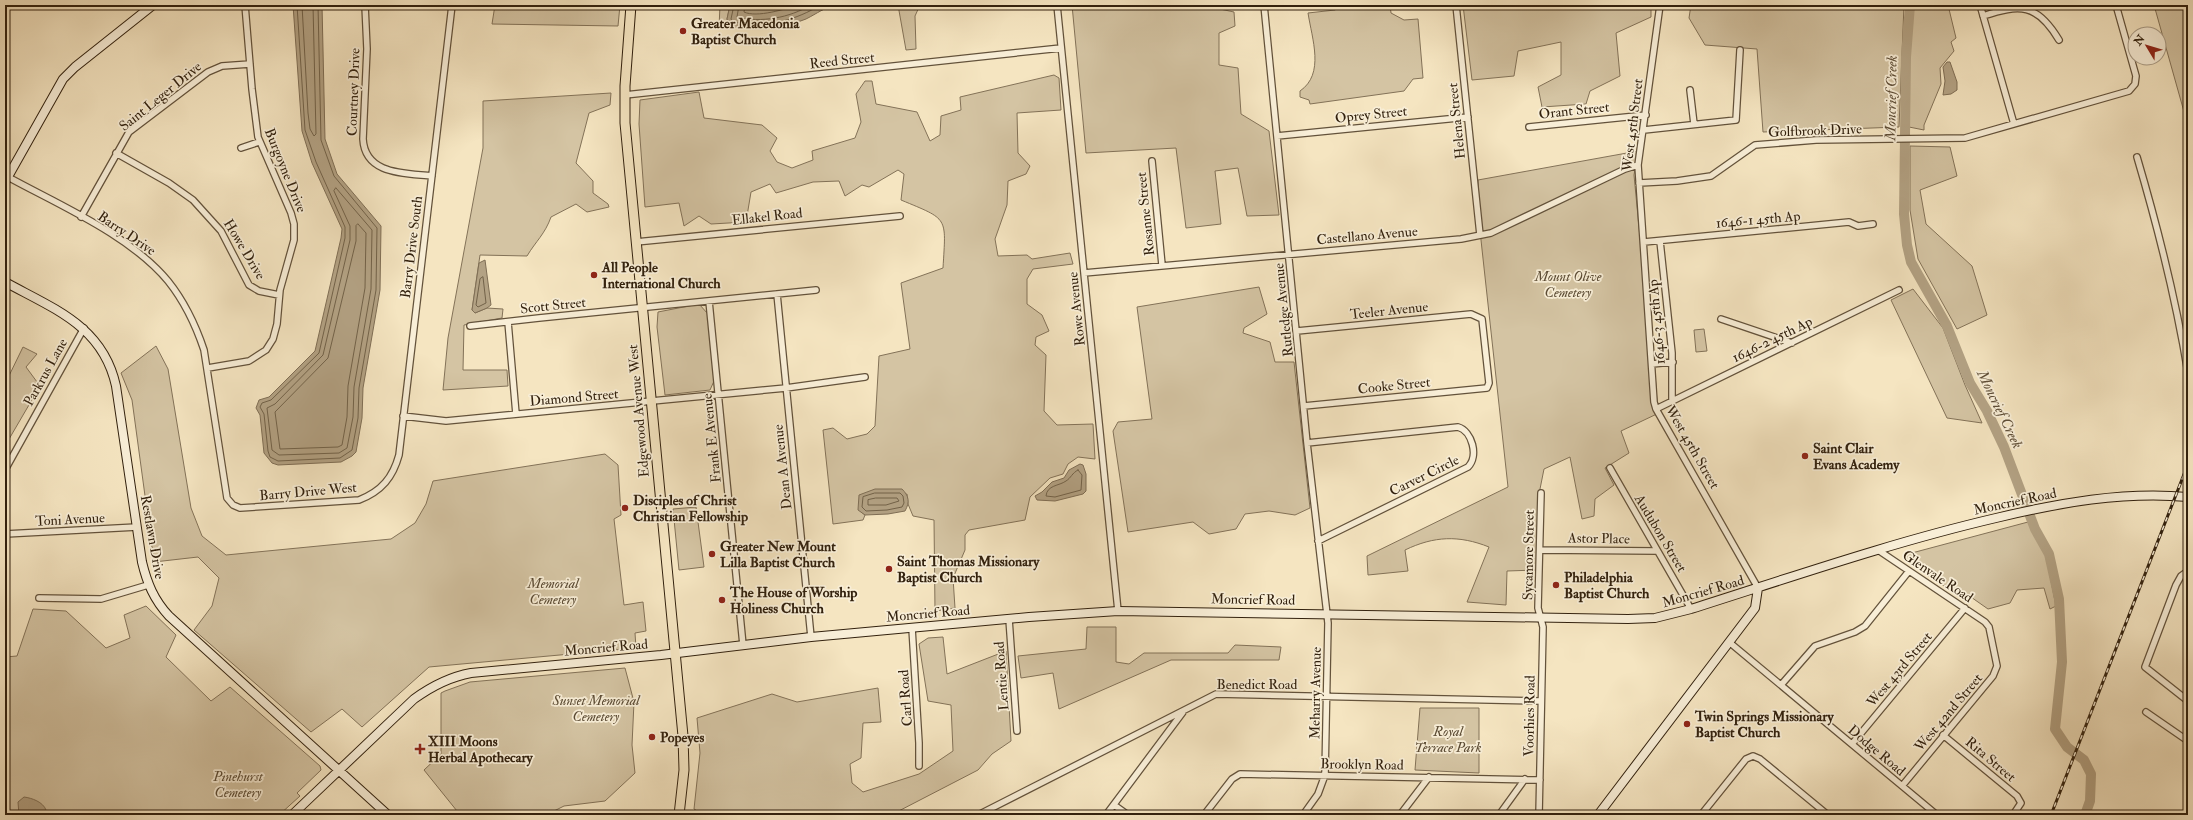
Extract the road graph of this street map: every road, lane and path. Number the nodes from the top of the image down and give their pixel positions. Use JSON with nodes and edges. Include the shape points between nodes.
{"nodes":[{"id":1,"x":154,"y":5,"type":"edge"},
{"id":2,"x":246,"y":5,"type":"edge"},
{"id":3,"x":365,"y":5,"type":"edge"},
{"id":4,"x":452,"y":5,"type":"edge"},
{"id":5,"x":631,"y":5,"type":"edge"},
{"id":6,"x":1057,"y":5,"type":"edge"},
{"id":7,"x":1264,"y":5,"type":"edge"},
{"id":8,"x":1456,"y":5,"type":"edge"},
{"id":9,"x":1660,"y":5,"type":"edge"},
{"id":10,"x":1980,"y":5,"type":"edge"},
{"id":11,"x":2116,"y":5,"type":"edge"},
{"id":12,"x":1983,"y":16,"type":"junction"},
{"id":13,"x":2059,"y":40,"type":"dead end"},
{"id":14,"x":1061,"y":48,"type":"junction"},
{"id":15,"x":1740,"y":50,"type":"dead end"},
{"id":16,"x":250,"y":64,"type":"junction"},
{"id":17,"x":1690,"y":90,"type":"dead end"},
{"id":18,"x":624,"y":95,"type":"junction"},
{"id":19,"x":1646,"y":115,"type":"junction"},
{"id":20,"x":1468,"y":117,"type":"junction"},
{"id":21,"x":1694,"y":124,"type":"junction"},
{"id":22,"x":2014,"y":124,"type":"junction"},
{"id":23,"x":1529,"y":127,"type":"dead end"},
{"id":24,"x":1644,"y":130,"type":"junction"},
{"id":25,"x":1277,"y":136,"type":"junction"},
{"id":26,"x":259,"y":142,"type":"junction"},
{"id":27,"x":241,"y":148,"type":"dead end"},
{"id":28,"x":116,"y":154,"type":"junction"},
{"id":29,"x":2137,"y":157,"type":"dead end"},
{"id":30,"x":1152,"y":161,"type":"dead end"},
{"id":31,"x":1638,"y":165,"type":"junction"},
{"id":32,"x":432,"y":176,"type":"junction"},
{"id":33,"x":6,"y":180,"type":"edge"},
{"id":34,"x":1639,"y":183,"type":"junction"},
{"id":35,"x":900,"y":216,"type":"dead end"},
{"id":36,"x":81,"y":217,"type":"junction"},
{"id":37,"x":1873,"y":224,"type":"dead end"},
{"id":38,"x":1480,"y":235,"type":"junction"},
{"id":39,"x":1660,"y":241,"type":"junction"},
{"id":40,"x":636,"y":242,"type":"junction"},
{"id":41,"x":1644,"y":242,"type":"junction"},
{"id":42,"x":1289,"y":255,"type":"junction"},
{"id":43,"x":1162,"y":265,"type":"junction"},
{"id":44,"x":1084,"y":273,"type":"junction"},
{"id":45,"x":5,"y":282,"type":"edge"},
{"id":46,"x":816,"y":290,"type":"dead end"},
{"id":47,"x":1899,"y":290,"type":"dead end"},
{"id":48,"x":777,"y":294,"type":"junction"},
{"id":49,"x":279,"y":295,"type":"junction"},
{"id":50,"x":710,"y":301,"type":"junction"},
{"id":51,"x":642,"y":308,"type":"junction"},
{"id":52,"x":1721,"y":319,"type":"dead end"},
{"id":53,"x":508,"y":322,"type":"junction"},
{"id":54,"x":470,"y":326,"type":"dead end"},
{"id":55,"x":84,"y":328,"type":"junction"},
{"id":56,"x":1297,"y":331,"type":"junction"},
{"id":57,"x":1792,"y":343,"type":"junction"},
{"id":58,"x":1673,"y":362,"type":"junction"},
{"id":59,"x":1652,"y":364,"type":"junction"},
{"id":60,"x":208,"y":368,"type":"junction"},
{"id":61,"x":2188,"y":373,"type":"edge"},
{"id":62,"x":865,"y":377,"type":"dead end"},
{"id":63,"x":786,"y":388,"type":"junction"},
{"id":64,"x":1487,"y":388,"type":"joint"},
{"id":65,"x":719,"y":394,"type":"junction"},
{"id":66,"x":1672,"y":401,"type":"junction"},
{"id":67,"x":651,"y":402,"type":"junction"},
{"id":68,"x":1304,"y":406,"type":"junction"},
{"id":69,"x":1656,"y":409,"type":"junction"},
{"id":70,"x":516,"y":414,"type":"junction"},
{"id":71,"x":403,"y":416,"type":"junction"},
{"id":72,"x":1307,"y":443,"type":"junction"},
{"id":73,"x":1610,"y":468,"type":"dead end"},
{"id":74,"x":5,"y":470,"type":"edge"},
{"id":75,"x":382,"y":488,"type":"joint"},
{"id":76,"x":1541,"y":493,"type":"dead end"},
{"id":77,"x":2188,"y":497,"type":"edge"},
{"id":78,"x":233,"y":505,"type":"joint"},
{"id":79,"x":137,"y":527,"type":"junction"},
{"id":80,"x":5,"y":534,"type":"edge"},
{"id":81,"x":1318,"y":541,"type":"junction"},
{"id":82,"x":1540,"y":550,"type":"junction"},
{"id":83,"x":1878,"y":550,"type":"junction"},
{"id":84,"x":1657,"y":551,"type":"junction"},
{"id":85,"x":1909,"y":571,"type":"junction"},
{"id":86,"x":2188,"y":571,"type":"edge"},
{"id":87,"x":148,"y":585,"type":"junction"},
{"id":88,"x":1758,"y":588,"type":"junction"},
{"id":89,"x":38,"y":598,"type":"dead end"},
{"id":90,"x":1965,"y":608,"type":"junction"},
{"id":91,"x":1691,"y":609,"type":"junction"},
{"id":92,"x":1118,"y":611,"type":"junction"},
{"id":93,"x":1326,"y":613,"type":"junction"},
{"id":94,"x":1541,"y":618,"type":"junction"},
{"id":95,"x":1009,"y":619,"type":"junction"},
{"id":96,"x":912,"y":628,"type":"junction"},
{"id":97,"x":811,"y":637,"type":"junction"},
{"id":98,"x":1729,"y":642,"type":"junction"},
{"id":99,"x":743,"y":644,"type":"junction"},
{"id":100,"x":676,"y":653,"type":"junction"},
{"id":101,"x":1996,"y":671,"type":"joint"},
{"id":102,"x":1781,"y":685,"type":"junction"},
{"id":103,"x":1327,"y":697,"type":"junction"},
{"id":104,"x":1541,"y":701,"type":"junction"},
{"id":105,"x":2188,"y":701,"type":"edge"},
{"id":106,"x":1184,"y":710,"type":"junction"},
{"id":107,"x":2146,"y":712,"type":"dead end"},
{"id":108,"x":1017,"y":731,"type":"dead end"},
{"id":109,"x":1943,"y":735,"type":"junction"},
{"id":110,"x":2188,"y":741,"type":"edge"},
{"id":111,"x":1852,"y":744,"type":"junction"},
{"id":112,"x":919,"y":766,"type":"dead end"},
{"id":113,"x":338,"y":771,"type":"junction"},
{"id":114,"x":1325,"y":775,"type":"junction"},
{"id":115,"x":1429,"y":777,"type":"junction"},
{"id":116,"x":1525,"y":779,"type":"junction"},
{"id":117,"x":1540,"y":780,"type":"junction"},
{"id":118,"x":1902,"y":786,"type":"junction"},
{"id":119,"x":1114,"y":805,"type":"junction"},
{"id":120,"x":1703,"y":813,"type":"edge"},
{"id":121,"x":292,"y":815,"type":"edge"},
{"id":122,"x":388,"y":815,"type":"edge"},
{"id":123,"x":679,"y":815,"type":"edge"},
{"id":124,"x":978,"y":815,"type":"edge"},
{"id":125,"x":1106,"y":815,"type":"edge"},
{"id":126,"x":1128,"y":815,"type":"edge"},
{"id":127,"x":1204,"y":815,"type":"edge"},
{"id":128,"x":1303,"y":815,"type":"edge"},
{"id":129,"x":1400,"y":815,"type":"edge"},
{"id":130,"x":1499,"y":815,"type":"edge"},
{"id":131,"x":1539,"y":815,"type":"edge"},
{"id":132,"x":1598,"y":815,"type":"edge"},
{"id":133,"x":1710,"y":815,"type":"edge"},
{"id":134,"x":1828,"y":815,"type":"edge"},
{"id":135,"x":1937,"y":815,"type":"edge"},
{"id":136,"x":2013,"y":815,"type":"edge"}],
"edges":[{"from":1,"to":33,"type":"main road","via":[[63,79]]},
{"from":2,"to":16,"type":"street","name":"Burgoyne Drive"},
{"from":3,"to":32,"type":"street","name":"Courtney Drive","via":[[365,152],[374,163],[387,170]]},
{"from":4,"to":32,"type":"street","name":"Barry Drive South"},
{"from":5,"to":18,"type":"main road","name":"Edgewood Avenue West"},
{"from":6,"to":14,"type":"street","name":"Rowe Avenue"},
{"from":7,"to":25,"type":"street","name":"Rutledge Avenue"},
{"from":8,"to":20,"type":"street","name":"Helena Street"},
{"from":9,"to":19,"type":"street","name":"West 45th Street"},
{"from":10,"to":12,"type":"street"},
{"from":11,"to":22,"type":"street","name":"Golfbrook Drive","via":[[2136,84],[2129,92]]},
{"from":12,"to":13,"type":"street","via":[[2012,8],[2032,11],[2048,22]]},
{"from":12,"to":22,"type":"street"},
{"from":14,"to":18,"type":"street","name":"Reed Street"},
{"from":14,"to":44,"type":"street","name":"Rowe Avenue"},
{"from":15,"to":21,"type":"street","via":[[1736,120]]},
{"from":16,"to":26,"type":"street","name":"Burgoyne Drive","via":[[255,125]]},
{"from":16,"to":28,"type":"street","name":"Saint Leger Drive","via":[[222,66],[208,72],[129,132]]},
{"from":17,"to":21,"type":"street"},
{"from":18,"to":40,"type":"main road","name":"Edgewood Avenue West"},
{"from":19,"to":23,"type":"street","name":"Orant Street"},
{"from":19,"to":24,"type":"street","name":"West 45th Street"},
{"from":20,"to":25,"type":"street","name":"Oprey Street"},
{"from":20,"to":38,"type":"street","name":"Helena Street"},
{"from":21,"to":24,"type":"street"},
{"from":22,"to":34,"type":"street","name":"Golfbrook Drive","via":[[1966,138],[1816,140],[1755,145],[1711,176]]},
{"from":24,"to":31,"type":"street","name":"West 45th Street"},
{"from":25,"to":42,"type":"street","name":"Rutledge Avenue"},
{"from":26,"to":27,"type":"street"},
{"from":26,"to":49,"type":"street","name":"Burgoyne Drive","via":[[294,224],[294,240]]},
{"from":28,"to":36,"type":"street","name":"Saint Leger Drive"},
{"from":28,"to":49,"type":"street","name":"Howe Drive","via":[[169,183],[193,200],[221,231],[249,285],[259,291]]},
{"from":29,"to":61,"type":"street","via":[[2148,191],[2180,326]]},
{"from":30,"to":43,"type":"street","name":"Rosanne Street"},
{"from":31,"to":34,"type":"street","name":"West 45th Street"},
{"from":31,"to":38,"type":"street","name":"Castellano Avenue","via":[[1491,233]]},
{"from":32,"to":71,"type":"street","name":"Barry Drive South"},
{"from":33,"to":36,"type":"street","name":"Barry Drive"},
{"from":34,"to":41,"type":"street","name":"West 45th Street"},
{"from":35,"to":40,"type":"street","name":"Ellakel Road"},
{"from":36,"to":60,"type":"street","name":"Barry Drive","via":[[138,252],[168,281],[196,328]]},
{"from":37,"to":39,"type":"street","name":"1646-1 45th Ap","via":[[1858,226],[1849,222]]},
{"from":38,"to":42,"type":"street","name":"Castellano Avenue"},
{"from":39,"to":41,"type":"street","name":"1646-1 45th Ap"},
{"from":39,"to":58,"type":"street","name":"1646-3 45th Ap"},
{"from":40,"to":51,"type":"main road","name":"Edgewood Avenue West"},
{"from":41,"to":59,"type":"street","name":"West 45th Street"},
{"from":42,"to":43,"type":"street","name":"Castellano Avenue"},
{"from":42,"to":56,"type":"street","name":"Rutledge Avenue"},
{"from":43,"to":44,"type":"street","name":"Castellano Avenue"},
{"from":44,"to":92,"type":"street","name":"Rowe Avenue"},
{"from":45,"to":55,"type":"main road","name":"Restlawn Drive"},
{"from":46,"to":48,"type":"street","name":"Scott Street"},
{"from":47,"to":57,"type":"street","name":"1646-2 45th Ap"},
{"from":48,"to":50,"type":"street","name":"Scott Street"},
{"from":48,"to":63,"type":"street","name":"Dean A Avenue"},
{"from":49,"to":60,"type":"street","name":"Burgoyne Drive","via":[[277,324],[273,339],[266,350],[248,361]]},
{"from":50,"to":51,"type":"street","name":"Scott Street"},
{"from":50,"to":65,"type":"street","name":"Frank E Avenue"},
{"from":51,"to":53,"type":"street","name":"Scott Street"},
{"from":51,"to":67,"type":"main road","name":"Edgewood Avenue West"},
{"from":52,"to":57,"type":"street"},
{"from":53,"to":54,"type":"street","name":"Scott Street"},
{"from":53,"to":70,"type":"street"},
{"from":55,"to":74,"type":"street","name":"Parkrus Lane"},
{"from":55,"to":79,"type":"main road","name":"Restlawn Drive","via":[[101,349],[114,376]]},
{"from":56,"to":64,"type":"street","name":"Teeler Avenue","via":[[1471,314],[1482,319],[1489,383]]},
{"from":56,"to":68,"type":"street","name":"Rutledge Avenue"},
{"from":57,"to":66,"type":"street","name":"1646-2 45th Ap"},
{"from":58,"to":59,"type":"street"},
{"from":58,"to":66,"type":"street","name":"1646-3 45th Ap"},
{"from":59,"to":69,"type":"street","name":"West 45th Street"},
{"from":60,"to":78,"type":"street","name":"Barry Drive","via":[[228,498]]},
{"from":62,"to":63,"type":"street","name":"Diamond Street"},
{"from":63,"to":65,"type":"street","name":"Diamond Street"},
{"from":63,"to":97,"type":"street","name":"Dean A Avenue"},
{"from":64,"to":68,"type":"street","name":"Cooke Street"},
{"from":65,"to":67,"type":"street","name":"Diamond Street"},
{"from":65,"to":99,"type":"street","name":"Frank E Avenue"},
{"from":66,"to":69,"type":"street","name":"1646-2 45th Ap"},
{"from":67,"to":70,"type":"street","name":"Diamond Street"},
{"from":67,"to":100,"type":"main road","name":"Edgewood Avenue West"},
{"from":68,"to":72,"type":"street","name":"Rutledge Avenue"},
{"from":69,"to":88,"type":"street","name":"West 45th Street"},
{"from":70,"to":71,"type":"street","name":"Diamond Street","via":[[446,421]]},
{"from":71,"to":75,"type":"street","name":"Barry Drive South","via":[[396,466]]},
{"from":72,"to":81,"type":"street","name":"Rutledge Avenue"},
{"from":72,"to":81,"type":"street","name":"Carver Circle","via":[[1458,427],[1470,436],[1474,455],[1474,460],[1468,467]]},
{"from":73,"to":84,"type":"street","name":"Audubon Street"},
{"from":75,"to":78,"type":"street","name":"Barry Drive West","via":[[367,497],[351,502],[240,508]]},
{"from":76,"to":82,"type":"street","name":"Sycamore Street"},
{"from":77,"to":83,"type":"main road","name":"Moncrief Road","via":[[2118,496],[2016,513]]},
{"from":79,"to":80,"type":"street","name":"Toni Avenue"},
{"from":79,"to":87,"type":"main road","name":"Restlawn Drive"},
{"from":81,"to":93,"type":"street","name":"Rutledge Avenue"},
{"from":82,"to":84,"type":"street","name":"Astor Place"},
{"from":82,"to":94,"type":"street","name":"Sycamore Street","via":[[1538,608]]},
{"from":83,"to":85,"type":"street","name":"Glenvale Road"},
{"from":83,"to":88,"type":"main road","name":"Moncrief Road"},
{"from":84,"to":91,"type":"street","name":"Audubon Street"},
{"from":85,"to":90,"type":"street","name":"Glenvale Road"},
{"from":85,"to":102,"type":"street","via":[[1865,626],[1814,646]]},
{"from":86,"to":105,"type":"street","via":[[2181,576],[2176,585],[2145,667]]},
{"from":87,"to":89,"type":"street","via":[[101,599]]},
{"from":87,"to":113,"type":"main road","name":"Restlawn Drive","via":[[157,602],[169,616]]},
{"from":88,"to":91,"type":"main road","name":"Moncrief Road"},
{"from":88,"to":98,"type":"main road","via":[[1755,608]]},
{"from":90,"to":101,"type":"street","name":"Glenvale Road","via":[[1989,626]]},
{"from":90,"to":111,"type":"street","name":"West 43rd Street"},
{"from":91,"to":94,"type":"main road","name":"Moncrief Road","via":[[1655,618]]},
{"from":92,"to":93,"type":"main road","name":"Moncrief Road"},
{"from":92,"to":95,"type":"main road","name":"Moncrief Road"},
{"from":93,"to":94,"type":"main road","name":"Moncrief Road"},
{"from":93,"to":103,"type":"street","name":"Meharry Avenue"},
{"from":94,"to":104,"type":"street","name":"Voorhies Road"},
{"from":95,"to":96,"type":"main road","name":"Moncrief Road"},
{"from":95,"to":108,"type":"street","name":"Lentie Road"},
{"from":96,"to":97,"type":"main road","name":"Moncrief Road"},
{"from":96,"to":112,"type":"street","name":"Carl Road"},
{"from":97,"to":99,"type":"main road","name":"Moncrief Road"},
{"from":98,"to":102,"type":"street","name":"Dodge Road"},
{"from":98,"to":132,"type":"main road"},
{"from":99,"to":100,"type":"main road","name":"Moncrief Road"},
{"from":100,"to":113,"type":"main road","name":"Moncrief Road","via":[[483,671],[448,678],[414,699]]},
{"from":100,"to":123,"type":"main road","name":"Edgewood Avenue West","via":[[684,753]]},
{"from":101,"to":109,"type":"street","name":"West 42nd Street"},
{"from":102,"to":111,"type":"street","name":"Dodge Road"},
{"from":103,"to":104,"type":"street","name":"Benedict Road"},
{"from":103,"to":106,"type":"street","name":"Benedict Road","via":[[1220,694]]},
{"from":103,"to":114,"type":"street","name":"Meharry Avenue"},
{"from":104,"to":117,"type":"street","name":"Voorhies Road"},
{"from":106,"to":119,"type":"street"},
{"from":106,"to":124,"type":"street","name":"Benedict Road"},
{"from":107,"to":110,"type":"street"},
{"from":109,"to":118,"type":"street","name":"West 42nd Street"},
{"from":109,"to":136,"type":"street","name":"Rita Street","via":[[2017,796],[2021,802]]},
{"from":111,"to":118,"type":"street","name":"Dodge Road"},
{"from":113,"to":121,"type":"main road","name":"Moncrief Road"},
{"from":113,"to":122,"type":"main road","name":"Restlawn Drive"},
{"from":114,"to":115,"type":"street","name":"Brooklyn Road"},
{"from":114,"to":127,"type":"street","name":"Brooklyn Road","via":[[1240,774],[1232,779]]},
{"from":114,"to":128,"type":"street","name":"Meharry Avenue","via":[[1318,794]]},
{"from":115,"to":116,"type":"street","name":"Brooklyn Road"},
{"from":115,"to":129,"type":"street"},
{"from":116,"to":117,"type":"street","name":"Brooklyn Road"},
{"from":116,"to":130,"type":"street"},
{"from":117,"to":131,"type":"street","name":"Voorhies Road"},
{"from":118,"to":135,"type":"street","name":"Dodge Road"},
{"from":119,"to":125,"type":"street"},
{"from":119,"to":126,"type":"street"},
{"from":120,"to":133,"type":"street"},
{"from":120,"to":134,"type":"street","via":[[1746,759],[1753,756]]}]}
